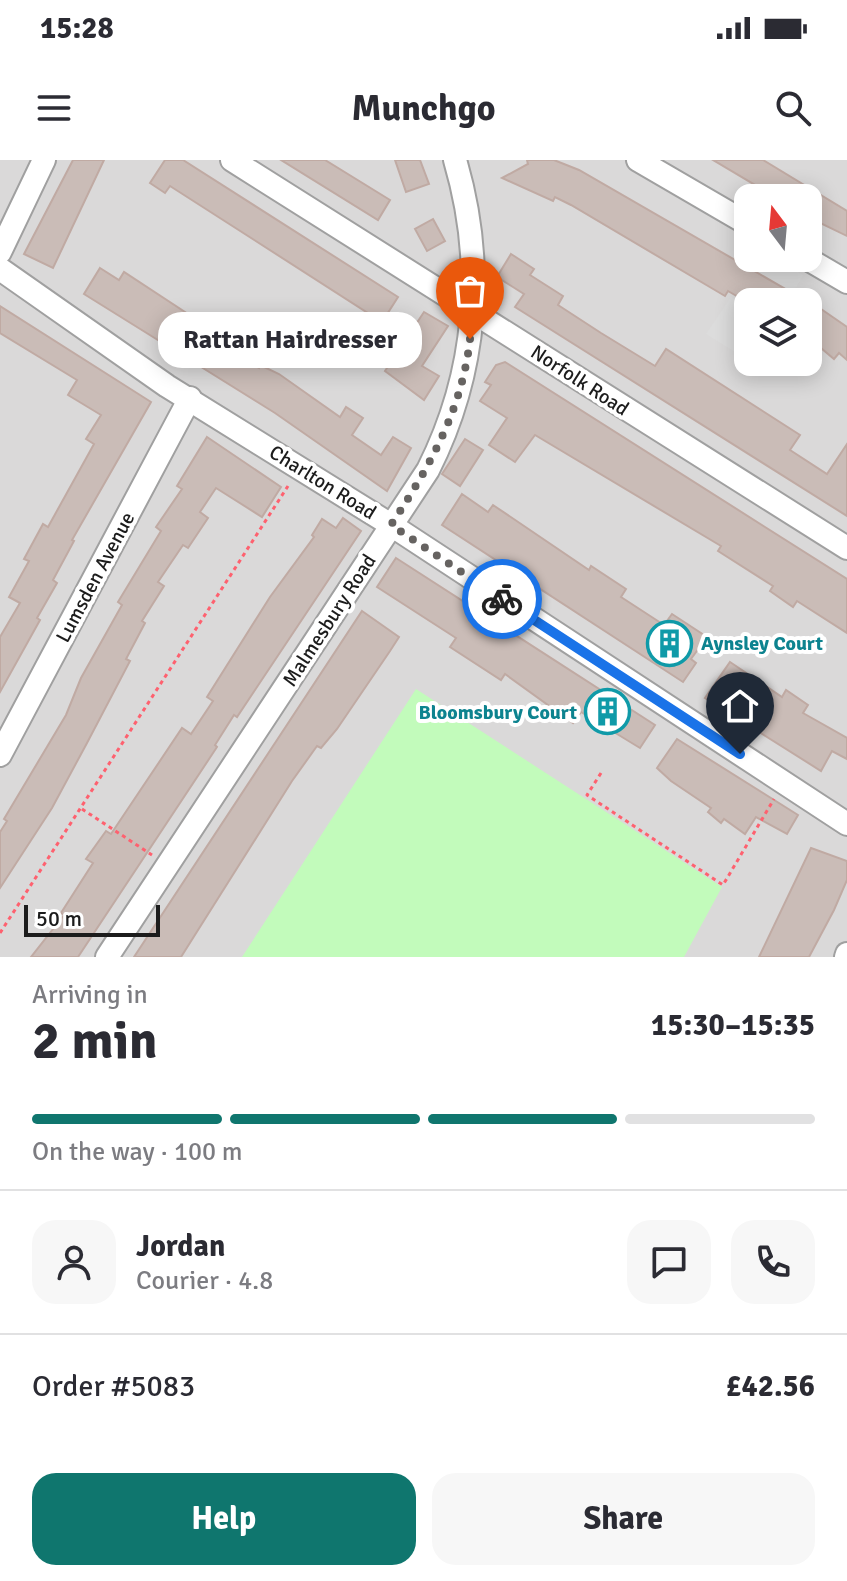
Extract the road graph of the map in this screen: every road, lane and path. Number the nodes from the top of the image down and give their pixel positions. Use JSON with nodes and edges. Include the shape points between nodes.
{"nodes":[{"id":1,"x":44,"y":160,"type":"edge"},
{"id":2,"x":232,"y":160,"type":"edge"},
{"id":3,"x":455,"y":160,"type":"edge"},
{"id":4,"x":638,"y":160,"type":"edge"},
{"id":5,"x":734,"y":216,"type":"edge"},
{"id":6,"x":0,"y":252,"type":"edge"},
{"id":7,"x":822,"y":267,"type":"edge"},
{"id":8,"x":0,"y":269,"type":"edge"},
{"id":9,"x":847,"y":282,"type":"edge"},
{"id":10,"x":472,"y":311,"type":"junction"},
{"id":11,"x":190,"y":398,"type":"junction"},
{"id":12,"x":300,"y":467,"type":"junction"},
{"id":13,"x":391,"y":525,"type":"junction"},
{"id":14,"x":847,"y":548,"type":"edge"},
{"id":15,"x":0,"y":755,"type":"edge"},
{"id":16,"x":601,"y":773,"type":"dead end"},
{"id":17,"x":784,"y":782,"type":"junction"},
{"id":18,"x":82,"y":809,"type":"junction"},
{"id":19,"x":847,"y":823,"type":"edge"},
{"id":20,"x":167,"y":865,"type":"junction"},
{"id":21,"x":0,"y":933,"type":"edge"},
{"id":22,"x":107,"y":957,"type":"edge"}],
"edges":[{"from":1,"to":6,"type":"street"},
{"from":2,"to":10,"type":"street","name":"Norfolk Road"},
{"from":3,"to":10,"type":"street","name":"Malmesbury Road","via":[[474,257]]},
{"from":4,"to":5,"type":"street"},
{"from":7,"to":9,"type":"street"},
{"from":8,"to":11,"type":"street","name":"Charlton Road"},
{"from":10,"to":13,"type":"street","name":"Malmesbury Road","via":[[467,366],[447,428],[428,470]]},
{"from":10,"to":14,"type":"street","name":"Norfolk Road"},
{"from":11,"to":12,"type":"street","name":"Charlton Road"},
{"from":11,"to":15,"type":"street","name":"Lumsden Avenue"},
{"from":12,"to":13,"type":"street","name":"Charlton Road"},
{"from":12,"to":18,"type":"path"},
{"from":13,"to":17,"type":"street","name":"Charlton Road"},
{"from":13,"to":20,"type":"street","name":"Malmesbury Road"},
{"from":16,"to":17,"type":"path","via":[[587,795],[723,885]]},
{"from":17,"to":19,"type":"street","name":"Charlton Road"},
{"from":18,"to":20,"type":"path"},
{"from":18,"to":21,"type":"path"},
{"from":20,"to":22,"type":"street","name":"Malmesbury Road"}]}
